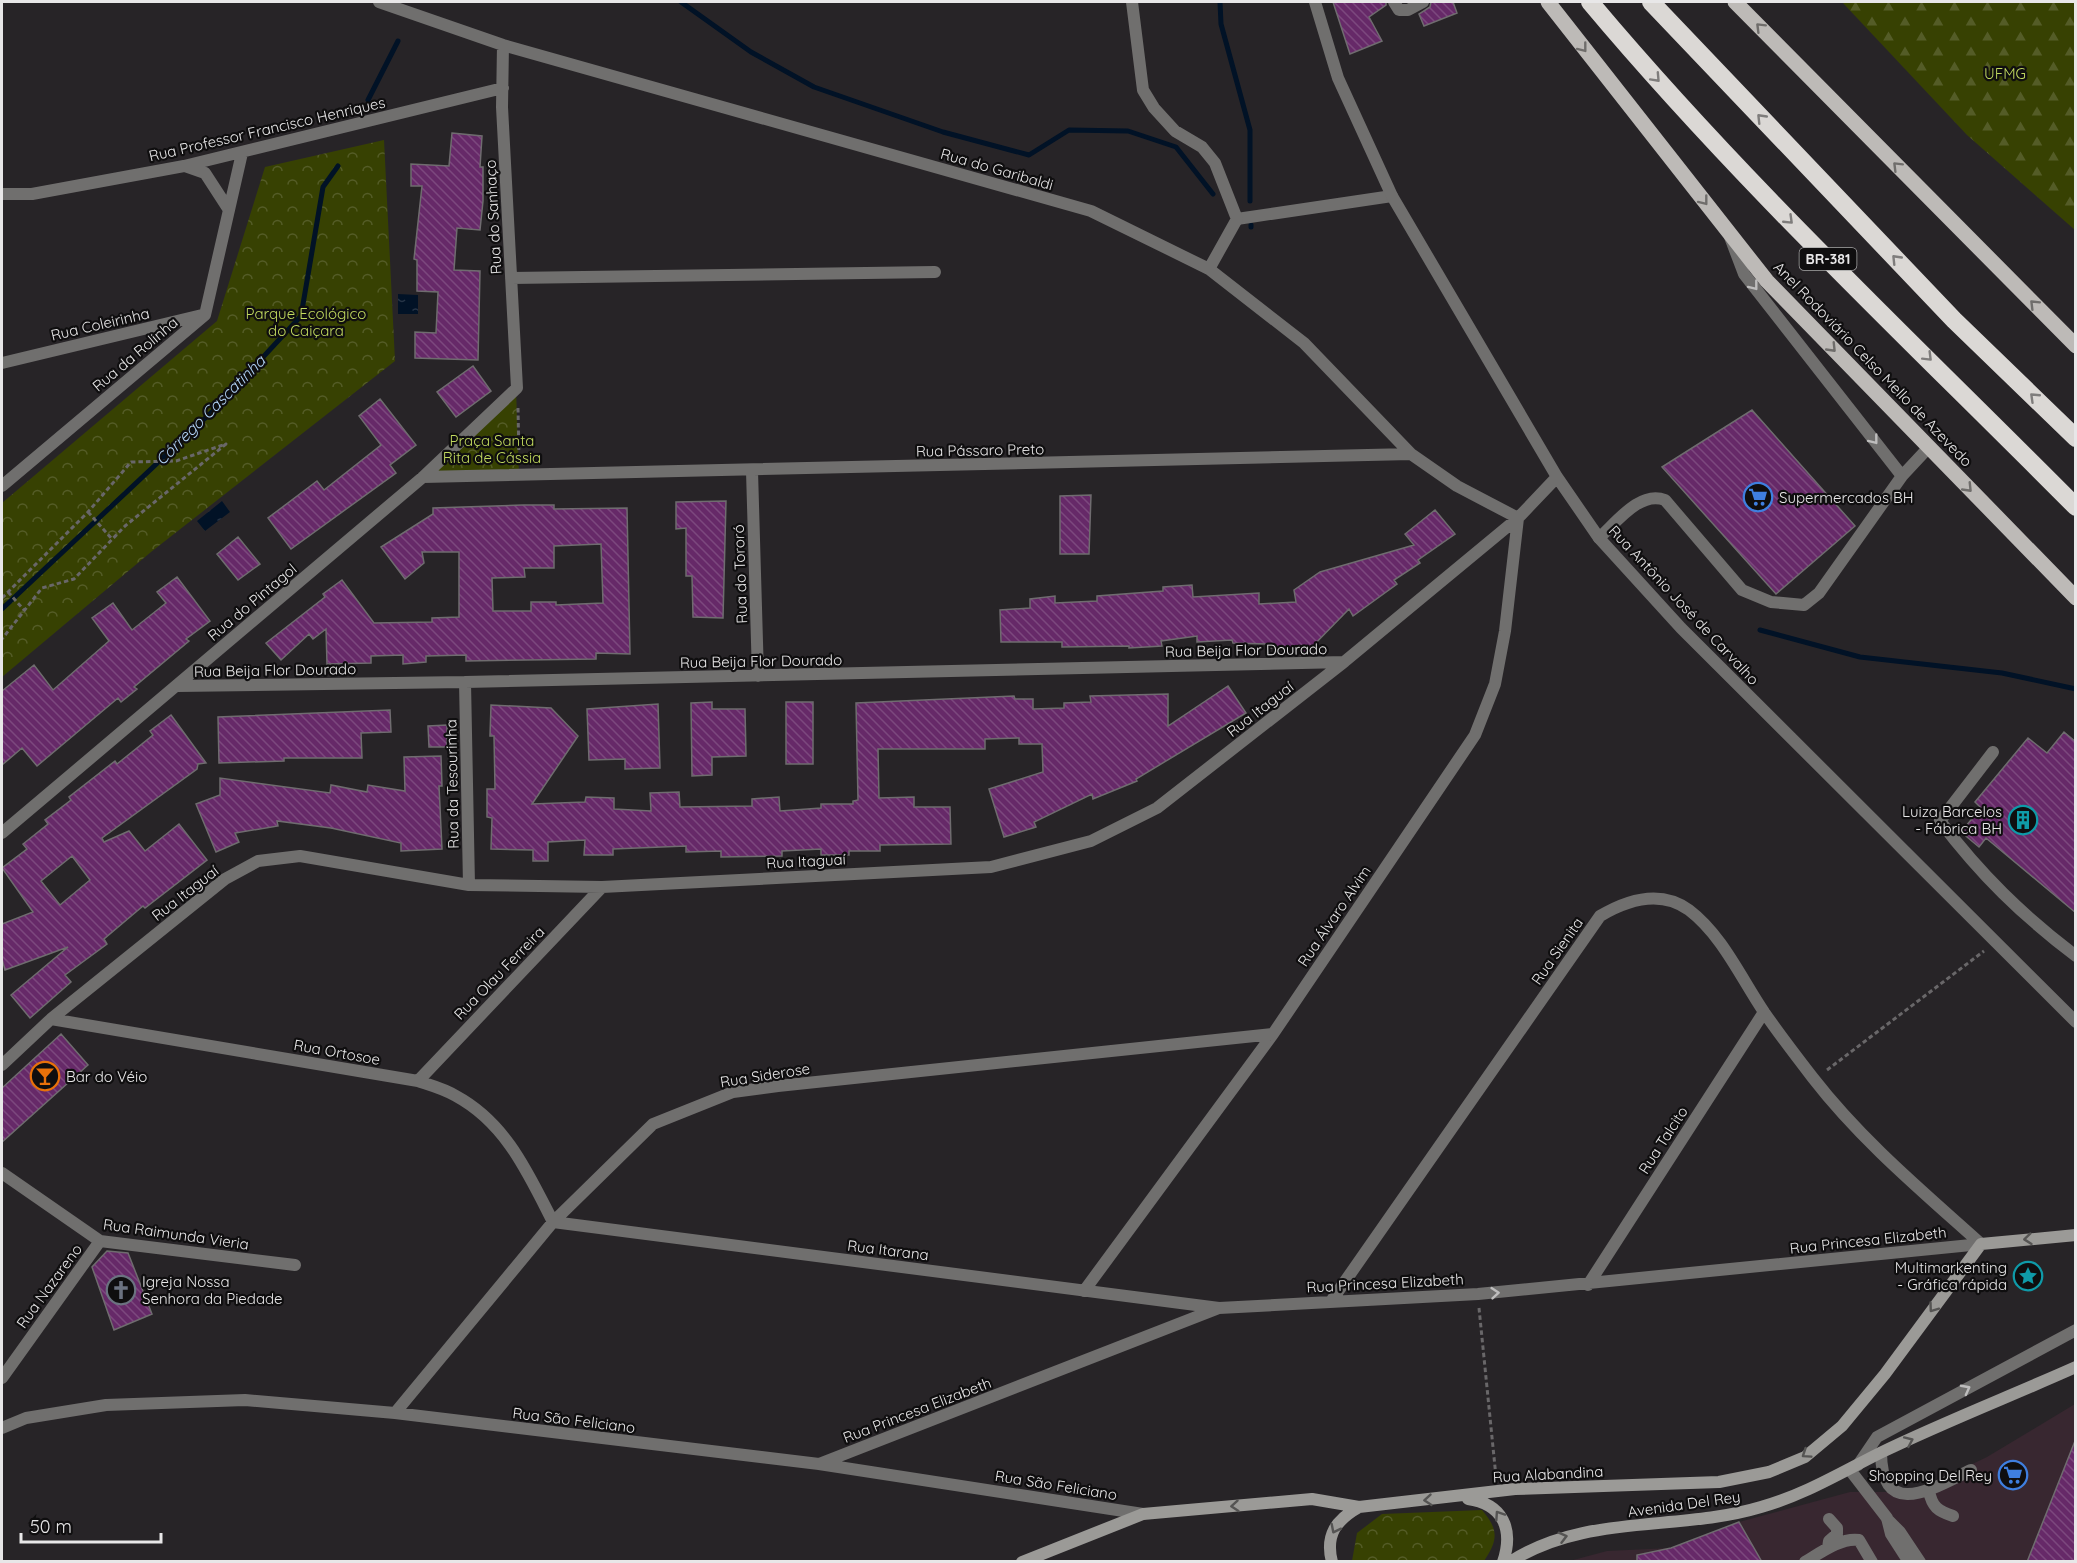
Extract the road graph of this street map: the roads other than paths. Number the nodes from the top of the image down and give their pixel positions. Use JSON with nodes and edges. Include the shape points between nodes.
{"nodes":[{"id":1,"x":379,"y":2,"type":"edge"},
{"id":2,"x":1132,"y":2,"type":"edge"},
{"id":3,"x":1315,"y":2,"type":"edge"},
{"id":4,"x":1394,"y":2,"type":"edge"},
{"id":5,"x":1423,"y":2,"type":"edge"},
{"id":6,"x":1548,"y":2,"type":"edge"},
{"id":7,"x":1590,"y":2,"type":"edge"},
{"id":8,"x":1652,"y":2,"type":"edge"},
{"id":9,"x":1735,"y":2,"type":"edge"},
{"id":10,"x":503,"y":45,"type":"junction"},
{"id":11,"x":503,"y":88,"type":"junction"},
{"id":12,"x":242,"y":153,"type":"junction"},
{"id":13,"x":184,"y":166,"type":"junction"},
{"id":14,"x":2,"y":194,"type":"edge"},
{"id":15,"x":1392,"y":196,"type":"junction"},
{"id":16,"x":229,"y":210,"type":"junction"},
{"id":17,"x":1237,"y":219,"type":"junction"},
{"id":18,"x":1729,"y":234,"type":"junction"},
{"id":19,"x":1209,"y":269,"type":"junction"},
{"id":20,"x":935,"y":272,"type":"dead end"},
{"id":21,"x":511,"y":278,"type":"junction"},
{"id":22,"x":205,"y":315,"type":"junction"},
{"id":23,"x":2076,"y":345,"type":"edge"},
{"id":24,"x":2,"y":363,"type":"edge"},
{"id":25,"x":517,"y":388,"type":"joint"},
{"id":26,"x":2076,"y":438,"type":"edge"},
{"id":27,"x":1929,"y":447,"type":"junction"},
{"id":28,"x":1412,"y":454,"type":"junction"},
{"id":29,"x":752,"y":471,"type":"junction"},
{"id":30,"x":1902,"y":476,"type":"junction"},
{"id":31,"x":423,"y":477,"type":"junction"},
{"id":32,"x":1557,"y":477,"type":"junction"},
{"id":33,"x":2,"y":486,"type":"edge"},
{"id":34,"x":2076,"y":507,"type":"edge"},
{"id":35,"x":1518,"y":518,"type":"junction"},
{"id":36,"x":1599,"y":538,"type":"junction"},
{"id":37,"x":2076,"y":598,"type":"edge"},
{"id":38,"x":1344,"y":662,"type":"junction"},
{"id":39,"x":758,"y":676,"type":"junction"},
{"id":40,"x":465,"y":682,"type":"junction"},
{"id":41,"x":177,"y":686,"type":"junction"},
{"id":42,"x":1993,"y":752,"type":"dead end"},
{"id":43,"x":2,"y":833,"type":"edge"},
{"id":44,"x":469,"y":885,"type":"junction"},
{"id":45,"x":602,"y":887,"type":"junction"},
{"id":46,"x":2076,"y":956,"type":"edge"},
{"id":47,"x":1764,"y":1012,"type":"junction"},
{"id":48,"x":51,"y":1019,"type":"junction"},
{"id":49,"x":2076,"y":1022,"type":"edge"},
{"id":50,"x":1273,"y":1034,"type":"junction"},
{"id":51,"x":2,"y":1061,"type":"edge"},
{"id":52,"x":418,"y":1081,"type":"junction"},
{"id":53,"x":2,"y":1173,"type":"edge"},
{"id":54,"x":553,"y":1221,"type":"junction"},
{"id":55,"x":2076,"y":1235,"type":"edge"},
{"id":56,"x":100,"y":1241,"type":"junction"},
{"id":57,"x":1980,"y":1244,"type":"junction"},
{"id":58,"x":295,"y":1265,"type":"dead end"},
{"id":59,"x":1588,"y":1285,"type":"junction"},
{"id":60,"x":1084,"y":1291,"type":"junction"},
{"id":61,"x":1332,"y":1300,"type":"junction"},
{"id":62,"x":1220,"y":1308,"type":"junction"},
{"id":63,"x":2076,"y":1330,"type":"edge"},
{"id":64,"x":2076,"y":1367,"type":"edge"},
{"id":65,"x":2,"y":1378,"type":"edge"},
{"id":66,"x":394,"y":1413,"type":"junction"},
{"id":67,"x":2,"y":1428,"type":"edge"},
{"id":68,"x":1881,"y":1453,"type":"junction"},
{"id":69,"x":819,"y":1464,"type":"junction"},
{"id":70,"x":1854,"y":1467,"type":"junction"},
{"id":71,"x":1971,"y":1470,"type":"dead end"},
{"id":72,"x":1929,"y":1491,"type":"junction"},
{"id":73,"x":1456,"y":1497,"type":"junction"},
{"id":74,"x":1359,"y":1506,"type":"junction"},
{"id":75,"x":1143,"y":1514,"type":"junction"},
{"id":76,"x":1953,"y":1516,"type":"dead end"},
{"id":77,"x":1887,"y":1518,"type":"junction"},
{"id":78,"x":1829,"y":1519,"type":"dead end"},
{"id":79,"x":1828,"y":1548,"type":"junction"},
{"id":80,"x":1022,"y":1562,"type":"edge"},
{"id":81,"x":1332,"y":1562,"type":"edge"},
{"id":82,"x":1503,"y":1562,"type":"edge"},
{"id":83,"x":1510,"y":1562,"type":"edge"},
{"id":84,"x":1805,"y":1562,"type":"edge"},
{"id":85,"x":1872,"y":1562,"type":"edge"},
{"id":86,"x":1909,"y":1562,"type":"edge"},
{"id":87,"x":1920,"y":1562,"type":"edge"}],
"edges":[{"from":1,"to":10,"type":"street","name":"Rua do Garibaldi"},
{"from":2,"to":17,"type":"street","via":[[1143,90],[1175,131],[1202,147],[1215,163]]},
{"from":3,"to":15,"type":"street","name":"Rua Antônio José de Carvalho","via":[[1338,78]]},
{"from":4,"to":5,"type":"street","via":[[1399,10]]},
{"from":6,"to":18,"type":"main road","name":"Anel Rodoviário Celso Mello de Azevedo","one_way":true},
{"from":7,"to":34,"type":"highway","number":"BR-381","one_way":true,"via":[[1778,210]]},
{"from":26,"to":8,"type":"highway","number":"BR-381","one_way":true,"via":[[1954,320]]},
{"from":23,"to":9,"type":"main road","one_way":true},
{"from":10,"to":11,"type":"street","name":"Rua do Sanhaço"},
{"from":10,"to":19,"type":"street","name":"Rua do Garibaldi","via":[[1091,211]]},
{"from":11,"to":12,"type":"street","name":"Rua Professor Francisco Henriques"},
{"from":11,"to":21,"type":"street","name":"Rua do Sanhaço"},
{"from":12,"to":13,"type":"street","name":"Rua Professor Francisco Henriques"},
{"from":12,"to":16,"type":"street"},
{"from":13,"to":14,"type":"street","name":"Rua Professor Francisco Henriques","via":[[32,194]]},
{"from":13,"to":16,"type":"street","via":[[205,173]]},
{"from":15,"to":17,"type":"street"},
{"from":15,"to":32,"type":"street","name":"Rua Antônio José de Carvalho"},
{"from":16,"to":22,"type":"street"},
{"from":17,"to":19,"type":"street"},
{"from":18,"to":27,"type":"main road","name":"Anel Rodoviário Celso Mello de Azevedo","one_way":true,"via":[[1767,281]]},
{"from":18,"to":30,"type":"street","one_way":true,"via":[[1744,274]]},
{"from":19,"to":28,"type":"street","name":"Rua do Garibaldi","via":[[1304,343]]},
{"from":20,"to":21,"type":"street"},
{"from":21,"to":25,"type":"street","name":"Rua do Sanhaço"},
{"from":22,"to":24,"type":"street","name":"Rua Coleirinha"},
{"from":22,"to":33,"type":"street","name":"Rua da Rolinha"},
{"from":25,"to":31,"type":"street","name":"Rua do Pintagol"},
{"from":27,"to":30,"type":"street"},
{"from":27,"to":37,"type":"main road","name":"Anel Rodoviário Celso Mello de Azevedo","one_way":true},
{"from":28,"to":29,"type":"street","name":"Rua Pássaro Preto"},
{"from":28,"to":35,"type":"street","via":[[1457,486]]},
{"from":29,"to":31,"type":"street","name":"Rua Pássaro Preto"},
{"from":29,"to":39,"type":"street","name":"Rua do Tororó"},
{"from":30,"to":36,"type":"street","via":[[1820,593],[1804,605],[1771,602],[1742,590],[1665,500],[1659,498],[1646,498]]},
{"from":31,"to":41,"type":"street","name":"Rua do Pintagol"},
{"from":32,"to":35,"type":"street","name":"Rua Itaguaí"},
{"from":32,"to":36,"type":"street","name":"Rua Antônio José de Carvalho"},
{"from":35,"to":38,"type":"street","name":"Rua Itaguaí"},
{"from":35,"to":50,"type":"street","name":"Rua Álvaro Alvim","via":[[1497,673],[1475,735]]},
{"from":36,"to":49,"type":"street","name":"Rua Antônio José de Carvalho","via":[[1681,628]]},
{"from":38,"to":39,"type":"street","name":"Rua Beija Flor Dourado"},
{"from":38,"to":45,"type":"street","name":"Rua Itaguaí","via":[[1157,808],[1091,841],[991,867]]},
{"from":39,"to":40,"type":"street","name":"Rua Beija Flor Dourado"},
{"from":40,"to":41,"type":"street","name":"Rua Beija Flor Dourado"},
{"from":40,"to":44,"type":"street","name":"Rua da Tesourinha"},
{"from":41,"to":43,"type":"street","name":"Rua do Pintagol"},
{"from":42,"to":46,"type":"street","via":[[1940,821],[2008,901]]},
{"from":44,"to":45,"type":"street","name":"Rua Itaguaí"},
{"from":44,"to":48,"type":"street","name":"Rua Itaguaí","via":[[300,856],[258,861],[225,879]]},
{"from":45,"to":52,"type":"street","name":"Rua Olau Ferreira"},
{"from":47,"to":57,"type":"street","name":"Rua Sienita","via":[[1815,1080],[1885,1157]]},
{"from":47,"to":59,"type":"street","name":"Rua Talcito"},
{"from":47,"to":61,"type":"street","name":"Rua Sienita","via":[[1711,931],[1688,909],[1665,899],[1640,898],[1600,916]]},
{"from":48,"to":51,"type":"street","name":"Rua Itaguaí"},
{"from":48,"to":52,"type":"street","name":"Rua Ortosoe"},
{"from":50,"to":54,"type":"street","name":"Rua Siderose","via":[[733,1092],[653,1124]]},
{"from":50,"to":60,"type":"street","name":"Rua Álvaro Alvim"},
{"from":52,"to":54,"type":"street","name":"Rua Ortosoe","via":[[456,1095],[487,1116],[506,1137]]},
{"from":53,"to":56,"type":"street","name":"Rua Raimunda Vieria"},
{"from":54,"to":60,"type":"street","name":"Rua Itarana"},
{"from":54,"to":66,"type":"street","name":"Rua Siderose"},
{"from":55,"to":57,"type":"street","one_way":true},
{"from":56,"to":58,"type":"street","name":"Rua Raimunda Vieria"},
{"from":56,"to":65,"type":"street","name":"Rua Nazareno"},
{"from":57,"to":59,"type":"street","name":"Rua Princesa Elizabeth"},
{"from":57,"to":73,"type":"street","name":"Rua Alabandina","one_way":true,"via":[[1885,1374],[1842,1426],[1804,1457],[1769,1472],[1719,1482],[1497,1491]]},
{"from":61,"to":59,"type":"street","name":"Rua Princesa Elizabeth","one_way":true},
{"from":60,"to":62,"type":"street","name":"Rua Itarana"},
{"from":61,"to":62,"type":"street","name":"Rua Princesa Elizabeth"},
{"from":62,"to":69,"type":"street","name":"Rua Princesa Elizabeth"},
{"from":70,"to":63,"type":"street","name":"Avenida Del Rey","one_way":true,"via":[[1877,1437]]},
{"from":68,"to":64,"type":"street","name":"Avenida Del Rey","one_way":true},
{"from":66,"to":67,"type":"street","name":"Rua São Feliciano","via":[[245,1401],[106,1405],[26,1418]]},
{"from":66,"to":69,"type":"street","name":"Rua São Feliciano"},
{"from":68,"to":70,"type":"street","name":"Avenida Del Rey"},
{"from":68,"to":72,"type":"street","via":[[1885,1479],[1897,1493]]},
{"from":69,"to":75,"type":"street","name":"Rua São Feliciano"},
{"from":70,"to":77,"type":"street"},
{"from":83,"to":70,"type":"street","name":"Avenida Del Rey","one_way":true,"via":[[1535,1546],[1565,1536],[1758,1508],[1801,1494]]},
{"from":71,"to":72,"type":"street"},
{"from":72,"to":76,"type":"street","via":[[1931,1504],[1939,1512]]},
{"from":73,"to":74,"type":"street","name":"Rua Alabandina","one_way":true},
{"from":82,"to":73,"type":"street","one_way":true,"via":[[1507,1537],[1495,1508],[1485,1502]]},
{"from":74,"to":75,"type":"street","name":"Rua Alabandina","one_way":true,"via":[[1312,1499]]},
{"from":74,"to":81,"type":"street","one_way":true,"via":[[1335,1525],[1330,1539]]},
{"from":75,"to":80,"type":"street","name":"Rua Alabandina"},
{"from":77,"to":86,"type":"street","via":[[1891,1534]]},
{"from":77,"to":87,"type":"street"},
{"from":78,"to":79,"type":"street","via":[[1837,1528]]},
{"from":79,"to":84,"type":"street"},
{"from":79,"to":85,"type":"street","via":[[1860,1540]]}]}
